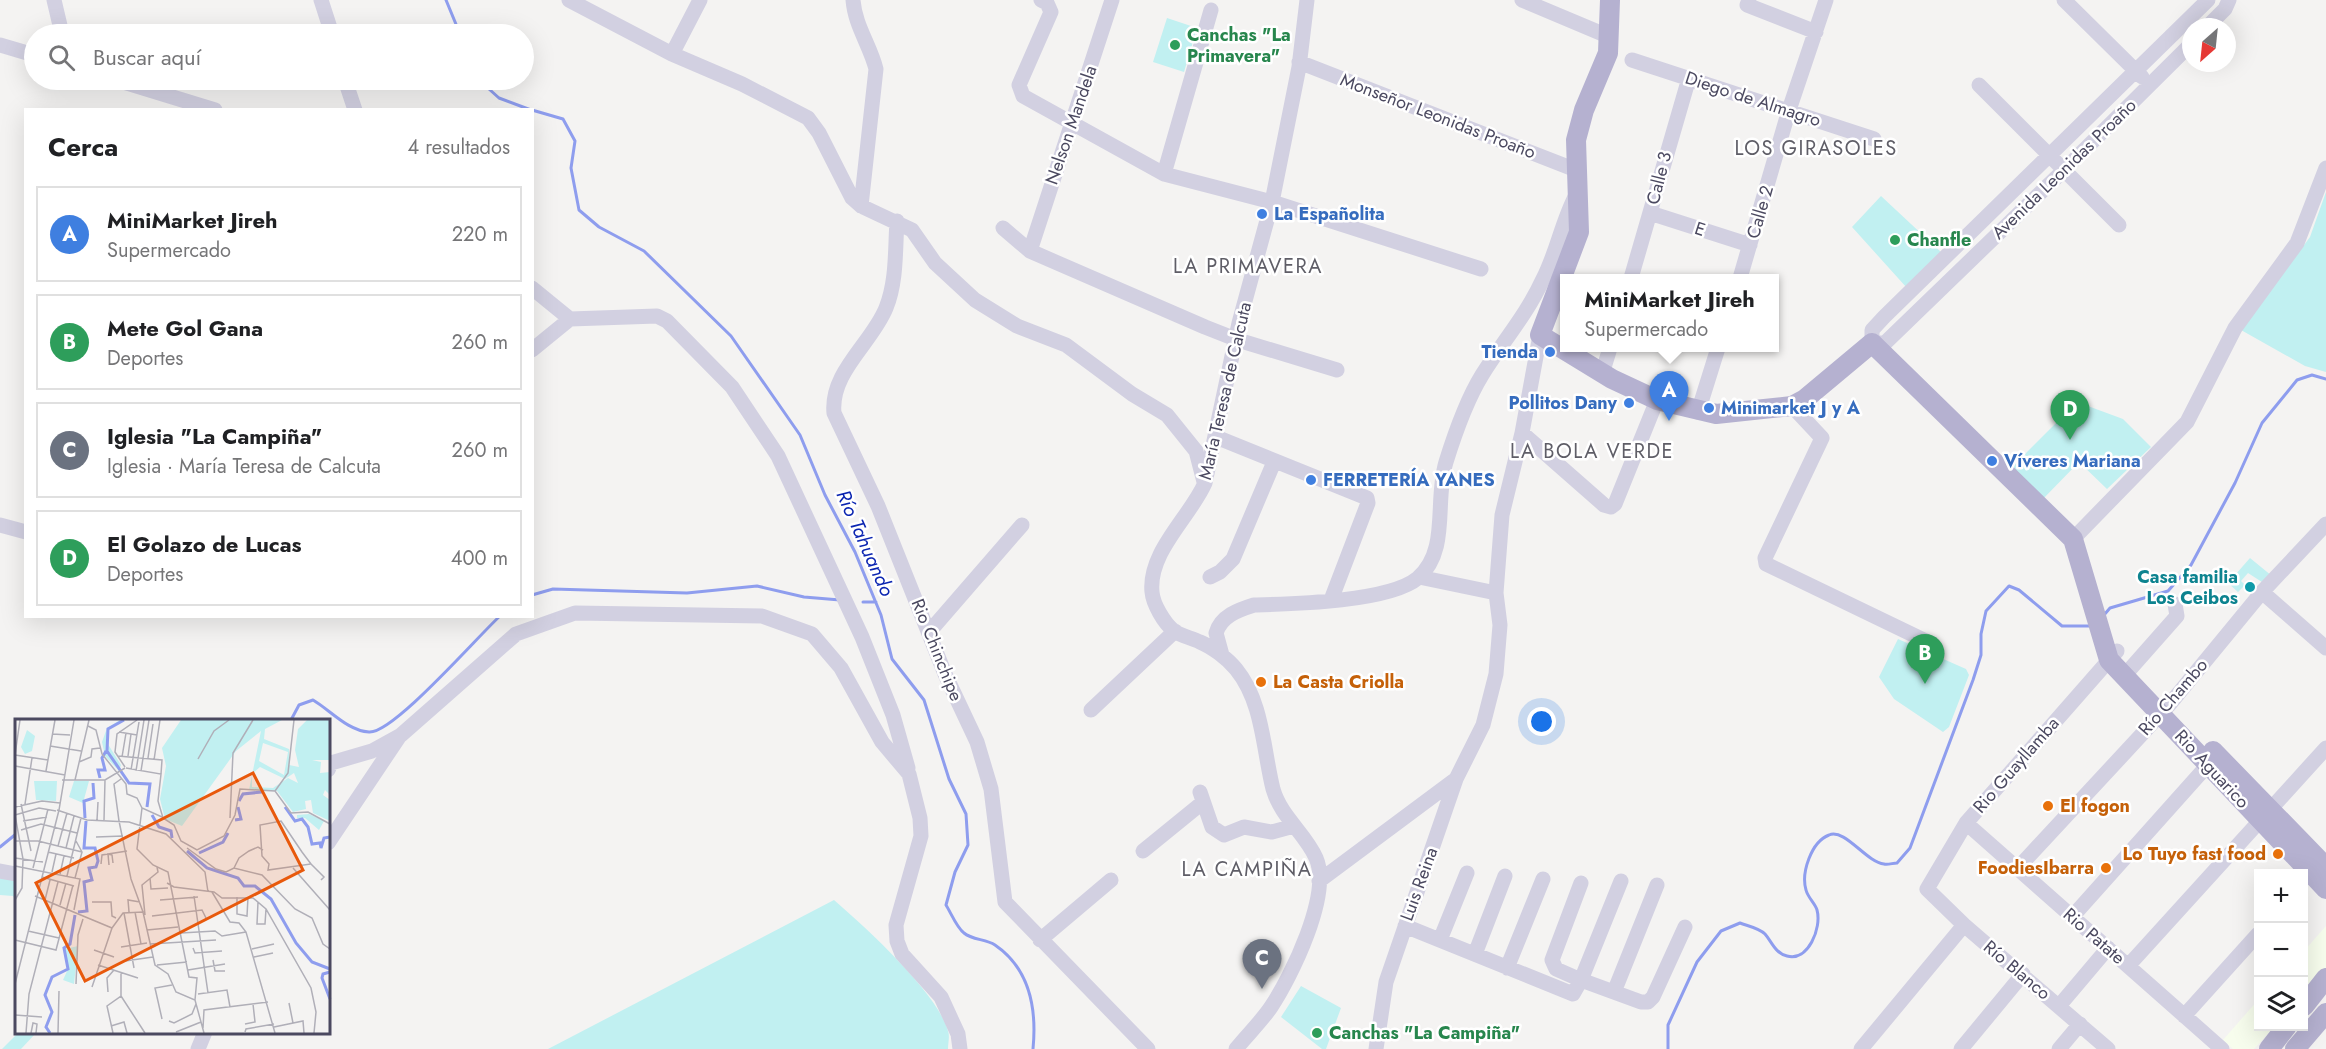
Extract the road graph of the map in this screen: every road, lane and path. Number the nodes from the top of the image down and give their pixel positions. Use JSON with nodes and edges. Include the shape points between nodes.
{"nodes":[{"id":1,"x":54,"y":0,"type":"edge"},
{"id":2,"x":321,"y":0,"type":"edge"},
{"id":3,"x":700,"y":0,"type":"edge"},
{"id":4,"x":853,"y":0,"type":"edge"},
{"id":5,"x":1041,"y":0,"type":"edge"},
{"id":6,"x":1112,"y":0,"type":"edge"},
{"id":7,"x":1307,"y":0,"type":"edge"},
{"id":8,"x":1522,"y":0,"type":"edge"},
{"id":9,"x":1610,"y":0,"type":"edge"},
{"id":10,"x":1749,"y":0,"type":"edge"},
{"id":11,"x":1826,"y":0,"type":"edge"},
{"id":12,"x":2064,"y":0,"type":"edge"},
{"id":13,"x":2208,"y":0,"type":"edge"},
{"id":14,"x":2229,"y":0,"type":"edge"},
{"id":15,"x":579,"y":3,"type":"edge"},
{"id":16,"x":1211,"y":10,"type":"dead end"},
{"id":17,"x":2216,"y":18,"type":"edge"},
{"id":18,"x":60,"y":24,"type":"edge"},
{"id":19,"x":329,"y":24,"type":"edge"},
{"id":20,"x":1816,"y":32,"type":"junction"},
{"id":21,"x":1610,"y":37,"type":"junction"},
{"id":22,"x":0,"y":45,"type":"edge"},
{"id":23,"x":24,"y":52,"type":"edge"},
{"id":24,"x":2182,"y":53,"type":"edge"},
{"id":25,"x":672,"y":54,"type":"junction"},
{"id":26,"x":1632,"y":60,"type":"dead end"},
{"id":27,"x":1299,"y":62,"type":"junction"},
{"id":28,"x":2135,"y":70,"type":"junction"},
{"id":29,"x":1689,"y":78,"type":"junction"},
{"id":30,"x":1979,"y":85,"type":"dead end"},
{"id":31,"x":2150,"y":85,"type":"junction"},
{"id":32,"x":150,"y":90,"type":"edge"},
{"id":33,"x":348,"y":90,"type":"edge"},
{"id":34,"x":208,"y":108,"type":"edge"},
{"id":35,"x":354,"y":108,"type":"edge"},
{"id":36,"x":1789,"y":110,"type":"junction"},
{"id":37,"x":1073,"y":123,"type":"junction"},
{"id":38,"x":1874,"y":138,"type":"dead end"},
{"id":39,"x":2050,"y":155,"type":"junction"},
{"id":40,"x":2326,"y":168,"type":"edge"},
{"id":41,"x":1576,"y":170,"type":"junction"},
{"id":42,"x":2064,"y":170,"type":"junction"},
{"id":43,"x":1164,"y":174,"type":"junction"},
{"id":44,"x":1578,"y":193,"type":"junction"},
{"id":45,"x":1272,"y":202,"type":"junction"},
{"id":46,"x":861,"y":206,"type":"junction"},
{"id":47,"x":1650,"y":213,"type":"junction"},
{"id":48,"x":897,"y":221,"type":"junction"},
{"id":49,"x":2119,"y":225,"type":"dead end"},
{"id":50,"x":1003,"y":228,"type":"dead end"},
{"id":51,"x":1750,"y":245,"type":"junction"},
{"id":52,"x":1030,"y":251,"type":"junction"},
{"id":53,"x":1481,"y":268,"type":"dead end"},
{"id":54,"x":1563,"y":274,"type":"edge"},
{"id":55,"x":1632,"y":274,"type":"edge"},
{"id":56,"x":1741,"y":274,"type":"edge"},
{"id":57,"x":1560,"y":282,"type":"edge"},
{"id":58,"x":534,"y":290,"type":"edge"},
{"id":59,"x":570,"y":319,"type":"junction"},
{"id":60,"x":1540,"y":335,"type":"junction"},
{"id":61,"x":1238,"y":340,"type":"junction"},
{"id":62,"x":1872,"y":343,"type":"junction"},
{"id":63,"x":534,"y":348,"type":"edge"},
{"id":64,"x":1560,"y":348,"type":"edge"},
{"id":65,"x":1567,"y":352,"type":"edge"},
{"id":66,"x":1609,"y":352,"type":"edge"},
{"id":67,"x":1717,"y":352,"type":"edge"},
{"id":68,"x":1337,"y":370,"type":"dead end"},
{"id":69,"x":1602,"y":374,"type":"junction"},
{"id":70,"x":1657,"y":400,"type":"junction"},
{"id":71,"x":1792,"y":406,"type":"junction"},
{"id":72,"x":1698,"y":412,"type":"junction"},
{"id":73,"x":1522,"y":433,"type":"junction"},
{"id":74,"x":1216,"y":437,"type":"junction"},
{"id":75,"x":1274,"y":462,"type":"junction"},
{"id":76,"x":1204,"y":483,"type":"junction"},
{"id":77,"x":2326,"y":524,"type":"edge"},
{"id":78,"x":0,"y":525,"type":"edge"},
{"id":79,"x":1022,"y":525,"type":"dead end"},
{"id":80,"x":24,"y":531,"type":"edge"},
{"id":81,"x":2073,"y":538,"type":"junction"},
{"id":82,"x":1210,"y":577,"type":"dead end"},
{"id":83,"x":1419,"y":577,"type":"junction"},
{"id":84,"x":2262,"y":592,"type":"junction"},
{"id":85,"x":1496,"y":593,"type":"junction"},
{"id":86,"x":1331,"y":600,"type":"junction"},
{"id":87,"x":2175,"y":604,"type":"dead end"},
{"id":88,"x":930,"y":631,"type":"junction"},
{"id":89,"x":1174,"y":631,"type":"junction"},
{"id":90,"x":1932,"y":644,"type":"dead end"},
{"id":91,"x":2326,"y":648,"type":"edge"},
{"id":92,"x":2109,"y":649,"type":"junction"},
{"id":93,"x":1222,"y":656,"type":"junction"},
{"id":94,"x":2128,"y":671,"type":"junction"},
{"id":95,"x":2164,"y":709,"type":"junction"},
{"id":96,"x":1090,"y":710,"type":"dead end"},
{"id":97,"x":401,"y":735,"type":"junction"},
{"id":98,"x":2326,"y":748,"type":"edge"},
{"id":99,"x":2212,"y":760,"type":"junction"},
{"id":100,"x":330,"y":766,"type":"edge"},
{"id":101,"x":909,"y":774,"type":"junction"},
{"id":102,"x":1456,"y":779,"type":"junction"},
{"id":103,"x":2266,"y":815,"type":"junction"},
{"id":104,"x":1966,"y":823,"type":"junction"},
{"id":105,"x":1294,"y":826,"type":"junction"},
{"id":106,"x":330,"y":840,"type":"edge"},
{"id":107,"x":1143,"y":851,"type":"dead end"},
{"id":108,"x":2018,"y":868,"type":"junction"},
{"id":109,"x":0,"y":871,"type":"edge"},
{"id":110,"x":2316,"y":872,"type":"edge"},
{"id":111,"x":1467,"y":873,"type":"dead end"},
{"id":112,"x":15,"y":874,"type":"edge"},
{"id":113,"x":1505,"y":876,"type":"dead end"},
{"id":114,"x":1543,"y":879,"type":"dead end"},
{"id":115,"x":1112,"y":880,"type":"dead end"},
{"id":116,"x":1319,"y":881,"type":"junction"},
{"id":117,"x":1621,"y":881,"type":"dead end"},
{"id":118,"x":1581,"y":883,"type":"dead end"},
{"id":119,"x":1657,"y":885,"type":"dead end"},
{"id":120,"x":1927,"y":889,"type":"joint"},
{"id":121,"x":2326,"y":889,"type":"edge"},
{"id":122,"x":2072,"y":916,"type":"junction"},
{"id":123,"x":1964,"y":925,"type":"junction"},
{"id":124,"x":1405,"y":926,"type":"junction"},
{"id":125,"x":1685,"y":927,"type":"dead end"},
{"id":126,"x":2254,"y":939,"type":"edge"},
{"id":127,"x":1040,"y":940,"type":"junction"},
{"id":128,"x":1440,"y":940,"type":"junction"},
{"id":129,"x":2108,"y":948,"type":"junction"},
{"id":130,"x":1475,"y":954,"type":"junction"},
{"id":131,"x":2128,"y":966,"type":"junction"},
{"id":132,"x":1507,"y":968,"type":"junction"},
{"id":133,"x":2022,"y":974,"type":"junction"},
{"id":134,"x":2326,"y":978,"type":"edge"},
{"id":135,"x":1581,"y":980,"type":"junction"},
{"id":136,"x":1614,"y":992,"type":"junction"},
{"id":137,"x":2308,"y":1001,"type":"edge"},
{"id":138,"x":2059,"y":1006,"type":"junction"},
{"id":139,"x":2326,"y":1013,"type":"edge"},
{"id":140,"x":2184,"y":1016,"type":"junction"},
{"id":141,"x":2080,"y":1024,"type":"junction"},
{"id":142,"x":2283,"y":1031,"type":"edge"},
{"id":143,"x":204,"y":1034,"type":"edge"},
{"id":144,"x":198,"y":1049,"type":"edge"},
{"id":145,"x":960,"y":1049,"type":"edge"},
{"id":146,"x":1148,"y":1049,"type":"edge"},
{"id":147,"x":1236,"y":1049,"type":"edge"},
{"id":148,"x":1376,"y":1049,"type":"edge"},
{"id":149,"x":1861,"y":1049,"type":"edge"},
{"id":150,"x":1961,"y":1049,"type":"edge"},
{"id":151,"x":2059,"y":1049,"type":"edge"},
{"id":152,"x":2108,"y":1049,"type":"edge"},
{"id":153,"x":2222,"y":1049,"type":"edge"},
{"id":154,"x":2269,"y":1049,"type":"edge"},
{"id":155,"x":2295,"y":1049,"type":"edge"}],
"edges":[{"from":1,"to":18,"type":"street"},
{"from":2,"to":19,"type":"street"},
{"from":3,"to":25,"type":"street"},
{"from":4,"to":46,"type":"street","via":[[854,16],[876,69]]},
{"from":5,"to":37,"type":"street","via":[[1051,12],[1019,91]]},
{"from":6,"to":37,"type":"street","name":"Nelson Mandela"},
{"from":7,"to":27,"type":"street","name":"María Teresa de Calcuta"},
{"from":8,"to":21,"type":"street"},
{"from":9,"to":21,"type":"main road"},
{"from":10,"to":20,"type":"street","via":[[1748,5]]},
{"from":11,"to":20,"type":"street","name":"Calle 2"},
{"from":12,"to":28,"type":"street","name":"Avenida Leonidas Proaño"},
{"from":13,"to":28,"type":"street"},
{"from":14,"to":17,"type":"street"},
{"from":15,"to":25,"type":"street"},
{"from":16,"to":43,"type":"street"},
{"from":20,"to":36,"type":"street","name":"Calle 2"},
{"from":21,"to":41,"type":"main road","via":[[1608,53],[1578,126]]},
{"from":22,"to":23,"type":"street"},
{"from":24,"to":31,"type":"street"},
{"from":25,"to":46,"type":"street","via":[[808,118],[852,198]]},
{"from":26,"to":29,"type":"street","name":"Diego de Almagro"},
{"from":27,"to":41,"type":"street","name":"Monseñor Leonidas Proaño"},
{"from":27,"to":45,"type":"street","name":"María Teresa de Calcuta"},
{"from":28,"to":31,"type":"street","name":"Avenida Leonidas Proaño"},
{"from":28,"to":39,"type":"street","name":"Avenida Leonidas Proaño"},
{"from":29,"to":36,"type":"street","name":"Diego de Almagro"},
{"from":29,"to":47,"type":"street","name":"Calle 3"},
{"from":30,"to":39,"type":"street"},
{"from":31,"to":42,"type":"street","name":"Avenida Leonidas Proaño"},
{"from":32,"to":34,"type":"street"},
{"from":33,"to":35,"type":"street"},
{"from":36,"to":38,"type":"street","name":"Diego de Almagro"},
{"from":36,"to":51,"type":"street","name":"Calle 2"},
{"from":37,"to":43,"type":"street"},
{"from":37,"to":52,"type":"street","name":"Nelson Mandela"},
{"from":39,"to":42,"type":"street"},
{"from":39,"to":62,"type":"street","name":"Avenida Leonidas Proaño","via":[[1872,330]]},
{"from":40,"to":81,"type":"street","via":[[2297,243],[2235,328],[2187,422]]},
{"from":41,"to":44,"type":"main road"},
{"from":42,"to":49,"type":"street"},
{"from":42,"to":62,"type":"street","name":"Avenida Leonidas Proaño","via":[[1885,343]]},
{"from":43,"to":45,"type":"street"},
{"from":44,"to":54,"type":"main road","via":[[1579,232]]},
{"from":44,"to":83,"type":"street","via":[[1544,278],[1518,326],[1482,375],[1466,408],[1440,486],[1437,546]]},
{"from":45,"to":53,"type":"street"},
{"from":45,"to":61,"type":"street","name":"María Teresa de Calcuta","via":[[1239,323]]},
{"from":46,"to":48,"type":"street"},
{"from":47,"to":51,"type":"street","name":"E"},
{"from":47,"to":55,"type":"street","name":"Calle 3"},
{"from":48,"to":76,"type":"street","via":[[912,230],[935,263],[975,300],[1017,326],[1066,345],[1132,394],[1167,414],[1196,451]]},
{"from":48,"to":88,"type":"street","name":"Rio Chinchipe","via":[[893,280],[886,310],[832,399],[834,413]]},
{"from":50,"to":52,"type":"street"},
{"from":51,"to":56,"type":"street","name":"Calle 2"},
{"from":52,"to":61,"type":"street"},
{"from":57,"to":60,"type":"main road"},
{"from":58,"to":59,"type":"street"},
{"from":59,"to":63,"type":"street"},
{"from":59,"to":101,"type":"street","via":[[657,316],[667,321],[732,387],[778,456],[862,637],[893,715]]},
{"from":60,"to":64,"type":"main road"},
{"from":60,"to":73,"type":"street","name":"Luis Reina"},
{"from":61,"to":68,"type":"street"},
{"from":61,"to":74,"type":"street","name":"María Teresa de Calcuta"},
{"from":62,"to":71,"type":"main road"},
{"from":62,"to":81,"type":"main road"},
{"from":65,"to":69,"type":"main road"},
{"from":66,"to":69,"type":"street"},
{"from":67,"to":72,"type":"street"},
{"from":69,"to":70,"type":"main road"},
{"from":70,"to":72,"type":"main road"},
{"from":70,"to":73,"type":"street","via":[[1616,504],[1611,507]]},
{"from":71,"to":72,"type":"main road","via":[[1727,415]]},
{"from":71,"to":90,"type":"street","via":[[1822,438],[1765,558],[1766,564]]},
{"from":73,"to":85,"type":"street","name":"Luis Reina","via":[[1502,515]]},
{"from":74,"to":75,"type":"street"},
{"from":74,"to":76,"type":"street","name":"María Teresa de Calcuta"},
{"from":75,"to":82,"type":"street","via":[[1233,559]]},
{"from":75,"to":86,"type":"street","via":[[1367,498]]},
{"from":76,"to":89,"type":"street","name":"María Teresa de Calcuta","via":[[1198,500],[1161,554],[1153,575],[1152,592],[1157,608]]},
{"from":77,"to":84,"type":"street","name":"Río Chambo"},
{"from":78,"to":80,"type":"street"},
{"from":79,"to":88,"type":"street"},
{"from":81,"to":92,"type":"main road"},
{"from":83,"to":85,"type":"street"},
{"from":83,"to":86,"type":"street","via":[[1393,590]]},
{"from":84,"to":91,"type":"street"},
{"from":84,"to":95,"type":"street","name":"Río Chambo"},
{"from":85,"to":102,"type":"street","name":"Luis Reina","via":[[1500,625],[1496,674],[1483,725]]},
{"from":86,"to":93,"type":"street","via":[[1254,605],[1235,611],[1216,633]]},
{"from":87,"to":94,"type":"street","via":[[2177,616]]},
{"from":88,"to":127,"type":"street","name":"Rio Chinchipe","via":[[977,742],[991,789],[1005,902]]},
{"from":89,"to":93,"type":"street"},
{"from":89,"to":96,"type":"street"},
{"from":92,"to":94,"type":"main road","name":"Rio Aguarico"},
{"from":92,"to":104,"type":"street","name":"Rio Guayllamba"},
{"from":93,"to":105,"type":"street","via":[[1250,691],[1274,793],[1282,812]]},
{"from":94,"to":95,"type":"main road","name":"Rio Aguarico"},
{"from":95,"to":99,"type":"main road","name":"Rio Aguarico"},
{"from":95,"to":108,"type":"street","name":"Río Chambo"},
{"from":97,"to":100,"type":"street","via":[[372,751]]},
{"from":97,"to":101,"type":"street","via":[[516,634],[575,613],[762,616],[812,634],[841,668],[882,742]]},
{"from":97,"to":106,"type":"street"},
{"from":98,"to":103,"type":"street"},
{"from":99,"to":103,"type":"main road","name":"Rio Aguarico"},
{"from":99,"to":122,"type":"street"},
{"from":101,"to":145,"type":"street","via":[[921,836],[896,925],[897,941],[902,954],[941,997],[958,1034]]},
{"from":102,"to":116,"type":"street"},
{"from":102,"to":124,"type":"street","name":"Luis Reina"},
{"from":103,"to":110,"type":"main road","name":"Rio Aguarico"},
{"from":103,"to":131,"type":"street"},
{"from":104,"to":108,"type":"street","name":"Rio Patate"},
{"from":104,"to":120,"type":"street","name":"Rio Guayllamba"},
{"from":105,"to":107,"type":"street","via":[[1272,832],[1244,827],[1224,835],[1212,827],[1201,798]]},
{"from":105,"to":116,"type":"street","via":[[1317,859]]},
{"from":108,"to":122,"type":"street","name":"Rio Patate"},
{"from":109,"to":112,"type":"street"},
{"from":110,"to":121,"type":"main road","name":"Rio Aguarico"},
{"from":111,"to":128,"type":"street"},
{"from":113,"to":130,"type":"street"},
{"from":114,"to":132,"type":"street"},
{"from":115,"to":127,"type":"street"},
{"from":116,"to":147,"type":"street","via":[[1313,915],[1287,980],[1270,1009]]},
{"from":117,"to":135,"type":"street"},
{"from":118,"to":135,"type":"street","via":[[1552,960],[1556,969]]},
{"from":119,"to":136,"type":"street"},
{"from":120,"to":123,"type":"street","name":"Río Blanco"},
{"from":122,"to":129,"type":"street","name":"Rio Patate"},
{"from":123,"to":133,"type":"street","name":"Río Blanco"},
{"from":123,"to":149,"type":"street"},
{"from":124,"to":128,"type":"street"},
{"from":124,"to":148,"type":"street","name":"Luis Reina","via":[[1386,982]]},
{"from":125,"to":136,"type":"street","via":[[1653,998],[1641,1002]]},
{"from":126,"to":140,"type":"street"},
{"from":127,"to":146,"type":"street","name":"Rio Chinchipe"},
{"from":128,"to":130,"type":"street"},
{"from":129,"to":131,"type":"street","name":"Rio Patate"},
{"from":129,"to":138,"type":"street"},
{"from":130,"to":132,"type":"street"},
{"from":131,"to":140,"type":"street","name":"Rio Patate"},
{"from":132,"to":135,"type":"street","via":[[1572,994]]},
{"from":133,"to":138,"type":"street","name":"Río Blanco"},
{"from":133,"to":150,"type":"street"},
{"from":134,"to":137,"type":"main road"},
{"from":135,"to":136,"type":"street"},
{"from":138,"to":141,"type":"street","name":"Río Blanco"},
{"from":139,"to":155,"type":"main road"},
{"from":140,"to":153,"type":"street","name":"Rio Patate"},
{"from":141,"to":151,"type":"street"},
{"from":141,"to":152,"type":"street","name":"Río Blanco"},
{"from":142,"to":154,"type":"main road"},
{"from":143,"to":144,"type":"street"}]}
